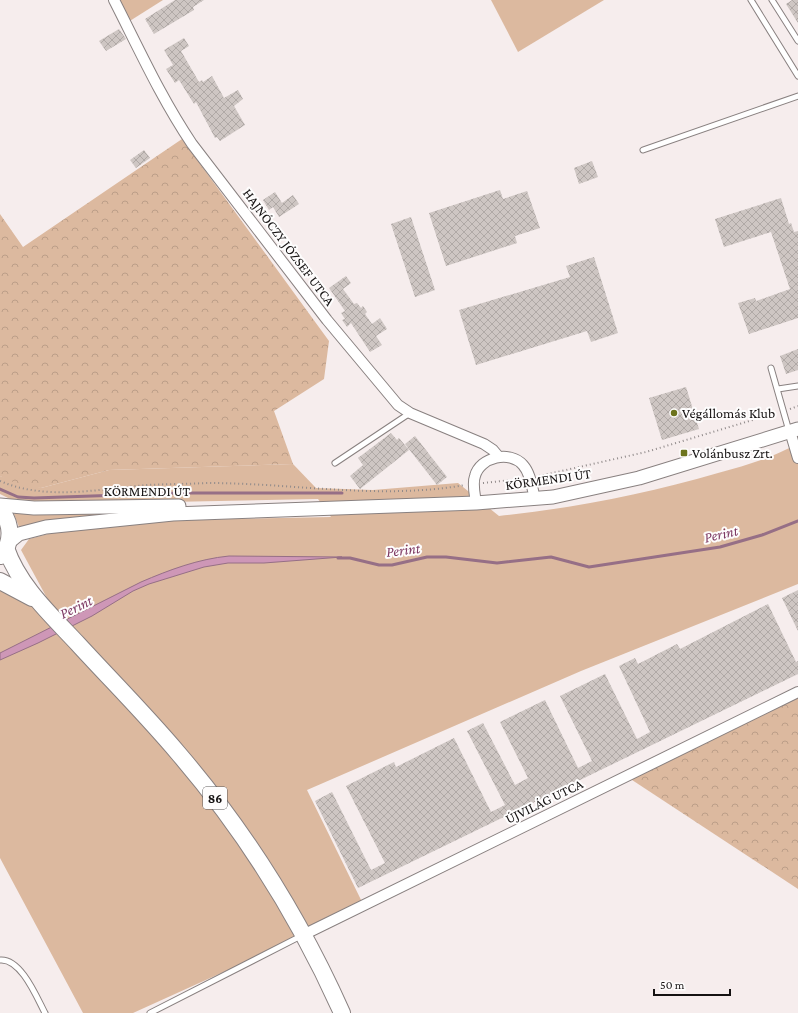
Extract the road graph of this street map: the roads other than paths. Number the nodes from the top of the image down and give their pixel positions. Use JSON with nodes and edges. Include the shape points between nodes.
{"nodes":[{"id":1,"x":114,"y":0,"type":"edge"},
{"id":2,"x":751,"y":0,"type":"edge"},
{"id":3,"x":772,"y":0,"type":"edge"},
{"id":4,"x":798,"y":41,"type":"edge"},
{"id":5,"x":798,"y":76,"type":"edge"},
{"id":6,"x":798,"y":96,"type":"edge"},
{"id":7,"x":643,"y":150,"type":"dead end"},
{"id":8,"x":771,"y":368,"type":"dead end"},
{"id":9,"x":798,"y":385,"type":"edge"},
{"id":10,"x":778,"y":389,"type":"junction"},
{"id":11,"x":410,"y":413,"type":"junction"},
{"id":12,"x":794,"y":430,"type":"edge"},
{"id":13,"x":498,"y":456,"type":"junction"},
{"id":14,"x":798,"y":458,"type":"edge"},
{"id":15,"x":335,"y":462,"type":"dead end"},
{"id":16,"x":535,"y":499,"type":"junction"},
{"id":17,"x":476,"y":503,"type":"junction"},
{"id":18,"x":0,"y":505,"type":"edge"},
{"id":19,"x":0,"y":509,"type":"edge"},
{"id":20,"x":294,"y":509,"type":"junction"},
{"id":21,"x":5,"y":549,"type":"edge"},
{"id":22,"x":0,"y":581,"type":"edge"},
{"id":23,"x":41,"y":605,"type":"junction"},
{"id":24,"x":798,"y":692,"type":"edge"},
{"id":25,"x":303,"y":935,"type":"junction"},
{"id":26,"x":0,"y":960,"type":"edge"},
{"id":27,"x":45,"y":1013,"type":"edge"},
{"id":28,"x":150,"y":1013,"type":"edge"},
{"id":29,"x":342,"y":1013,"type":"edge"}],
"edges":[{"from":1,"to":11,"type":"street","name":"HAJNÓCZY JÓZSEF UTCA","via":[[149,72],[192,144],[327,320],[393,400]]},
{"from":2,"to":5,"type":"lane"},
{"from":3,"to":4,"type":"lane"},
{"from":6,"to":7,"type":"lane"},
{"from":8,"to":10,"type":"lane"},
{"from":9,"to":10,"type":"lane"},
{"from":10,"to":12,"type":"lane","via":[[784,411]]},
{"from":11,"to":13,"type":"street","name":"HAJNÓCZY JÓZSEF UTCA","via":[[484,444]]},
{"from":11,"to":15,"type":"lane"},
{"from":12,"to":14,"type":"street"},
{"from":12,"to":16,"type":"street","name":"KÖRMENDI ÚT","via":[[639,478]]},
{"from":13,"to":16,"type":"street","via":[[516,459],[523,465],[530,478]]},
{"from":13,"to":17,"type":"street","via":[[478,468],[474,476]]},
{"from":16,"to":17,"type":"street","name":"KÖRMENDI ÚT"},
{"from":17,"to":20,"type":"street","name":"KÖRMENDI ÚT"},
{"from":18,"to":20,"type":"street","name":"KÖRMENDI ÚT","via":[[23,508],[188,506]]},
{"from":19,"to":21,"type":"main road","number":"86","via":[[9,524]]},
{"from":20,"to":21,"type":"street","name":"KÖRMENDI ÚT","via":[[173,514],[55,526],[19,534]]},
{"from":21,"to":23,"type":"main road","number":"86","via":[[17,573]]},
{"from":22,"to":23,"type":"main road","number":"86"},
{"from":23,"to":25,"type":"main road","number":"86","via":[[178,752],[227,814],[279,892]]},
{"from":24,"to":25,"type":"street","name":"ÚJVILÁG UTCA"},
{"from":25,"to":28,"type":"lane"},
{"from":25,"to":29,"type":"main road","number":"86"},
{"from":26,"to":27,"type":"lane","via":[[12,963],[20,970]]}]}
